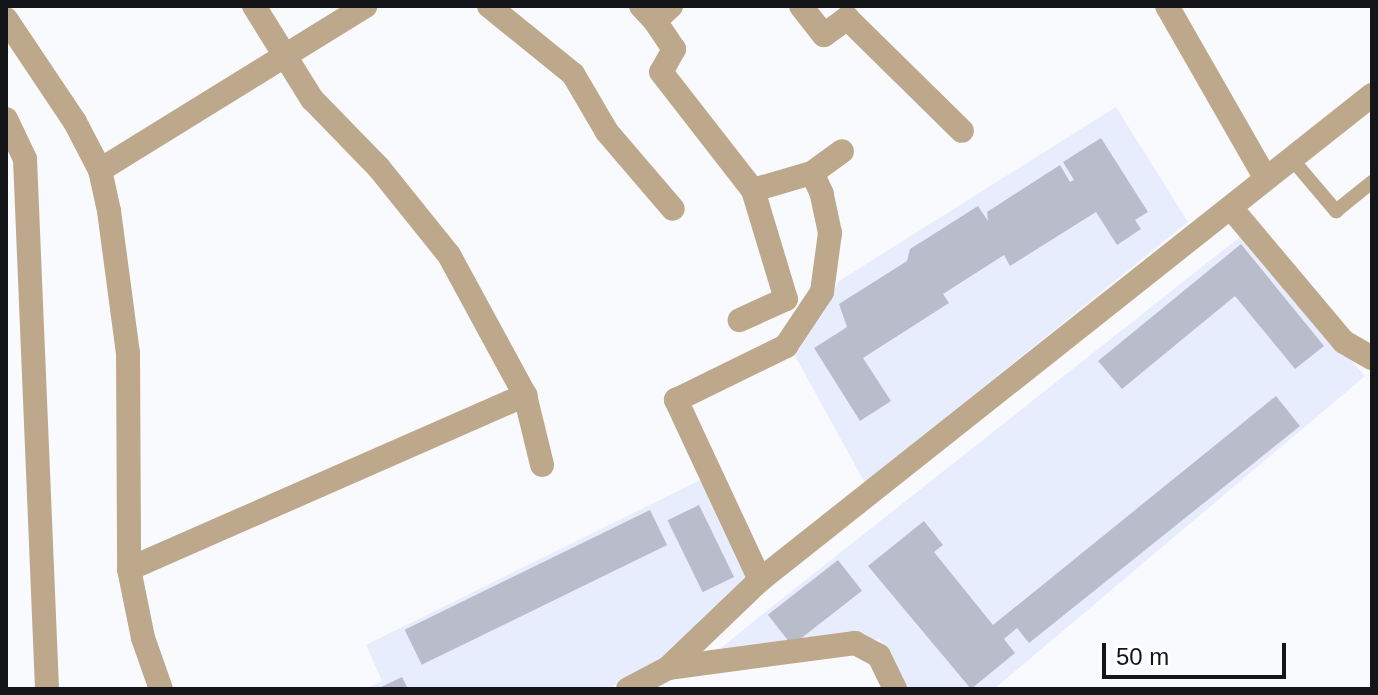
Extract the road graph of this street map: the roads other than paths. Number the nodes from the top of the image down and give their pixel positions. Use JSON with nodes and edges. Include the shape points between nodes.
{"nodes":[{"id":1,"x":254,"y":6,"type":"edge"},
{"id":2,"x":366,"y":6,"type":"edge"},
{"id":3,"x":489,"y":6,"type":"edge"},
{"id":4,"x":801,"y":6,"type":"edge"},
{"id":5,"x":1167,"y":6,"type":"edge"},
{"id":6,"x":656,"y":11,"type":"edge"},
{"id":7,"x":6,"y":19,"type":"edge"},
{"id":8,"x":285,"y":57,"type":"junction"},
{"id":9,"x":1372,"y":95,"type":"edge"},
{"id":10,"x":6,"y":119,"type":"edge"},
{"id":11,"x":962,"y":131,"type":"dead end"},
{"id":12,"x":842,"y":151,"type":"dead end"},
{"id":13,"x":1291,"y":158,"type":"junction"},
{"id":14,"x":100,"y":170,"type":"junction"},
{"id":15,"x":812,"y":173,"type":"junction"},
{"id":16,"x":1266,"y":179,"type":"junction"},
{"id":17,"x":1372,"y":182,"type":"edge"},
{"id":18,"x":753,"y":190,"type":"junction"},
{"id":19,"x":1231,"y":208,"type":"junction"},
{"id":20,"x":673,"y":209,"type":"dead end"},
{"id":21,"x":740,"y":320,"type":"dead end"},
{"id":22,"x":1372,"y":358,"type":"edge"},
{"id":23,"x":525,"y":395,"type":"junction"},
{"id":24,"x":542,"y":465,"type":"dead end"},
{"id":25,"x":129,"y":569,"type":"junction"},
{"id":26,"x":760,"y":580,"type":"junction"},
{"id":27,"x":668,"y":668,"type":"junction"},
{"id":28,"x":47,"y":689,"type":"edge"},
{"id":29,"x":161,"y":689,"type":"edge"},
{"id":30,"x":628,"y":689,"type":"edge"},
{"id":31,"x":895,"y":689,"type":"edge"}],
"edges":[{"from":1,"to":8,"type":"street"},
{"from":2,"to":8,"type":"street"},
{"from":3,"to":20,"type":"street","via":[[573,74],[607,132]]},
{"from":4,"to":11,"type":"street","via":[[824,35],[847,18]]},
{"from":5,"to":16,"type":"street"},
{"from":6,"to":18,"type":"street","via":[[674,49],[661,72]]},
{"from":7,"to":14,"type":"street","via":[[75,122]]},
{"from":8,"to":14,"type":"street"},
{"from":8,"to":23,"type":"street","via":[[312,99],[379,168],[449,255]]},
{"from":9,"to":13,"type":"street"},
{"from":10,"to":28,"type":"street","via":[[25,159]]},
{"from":12,"to":15,"type":"street"},
{"from":13,"to":16,"type":"street"},
{"from":13,"to":17,"type":"lane","via":[[1336,211]]},
{"from":14,"to":25,"type":"street","via":[[128,353]]},
{"from":15,"to":18,"type":"street"},
{"from":15,"to":26,"type":"street","via":[[830,233],[822,292],[786,346],[676,400]]},
{"from":16,"to":19,"type":"street"},
{"from":18,"to":21,"type":"street","via":[[786,299]]},
{"from":19,"to":22,"type":"street","via":[[1344,342]]},
{"from":19,"to":26,"type":"street"},
{"from":23,"to":24,"type":"street"},
{"from":23,"to":25,"type":"street"},
{"from":25,"to":29,"type":"street","via":[[143,638]]},
{"from":26,"to":27,"type":"street"},
{"from":27,"to":30,"type":"street"},
{"from":27,"to":31,"type":"street","via":[[855,643],[879,656]]}]}
